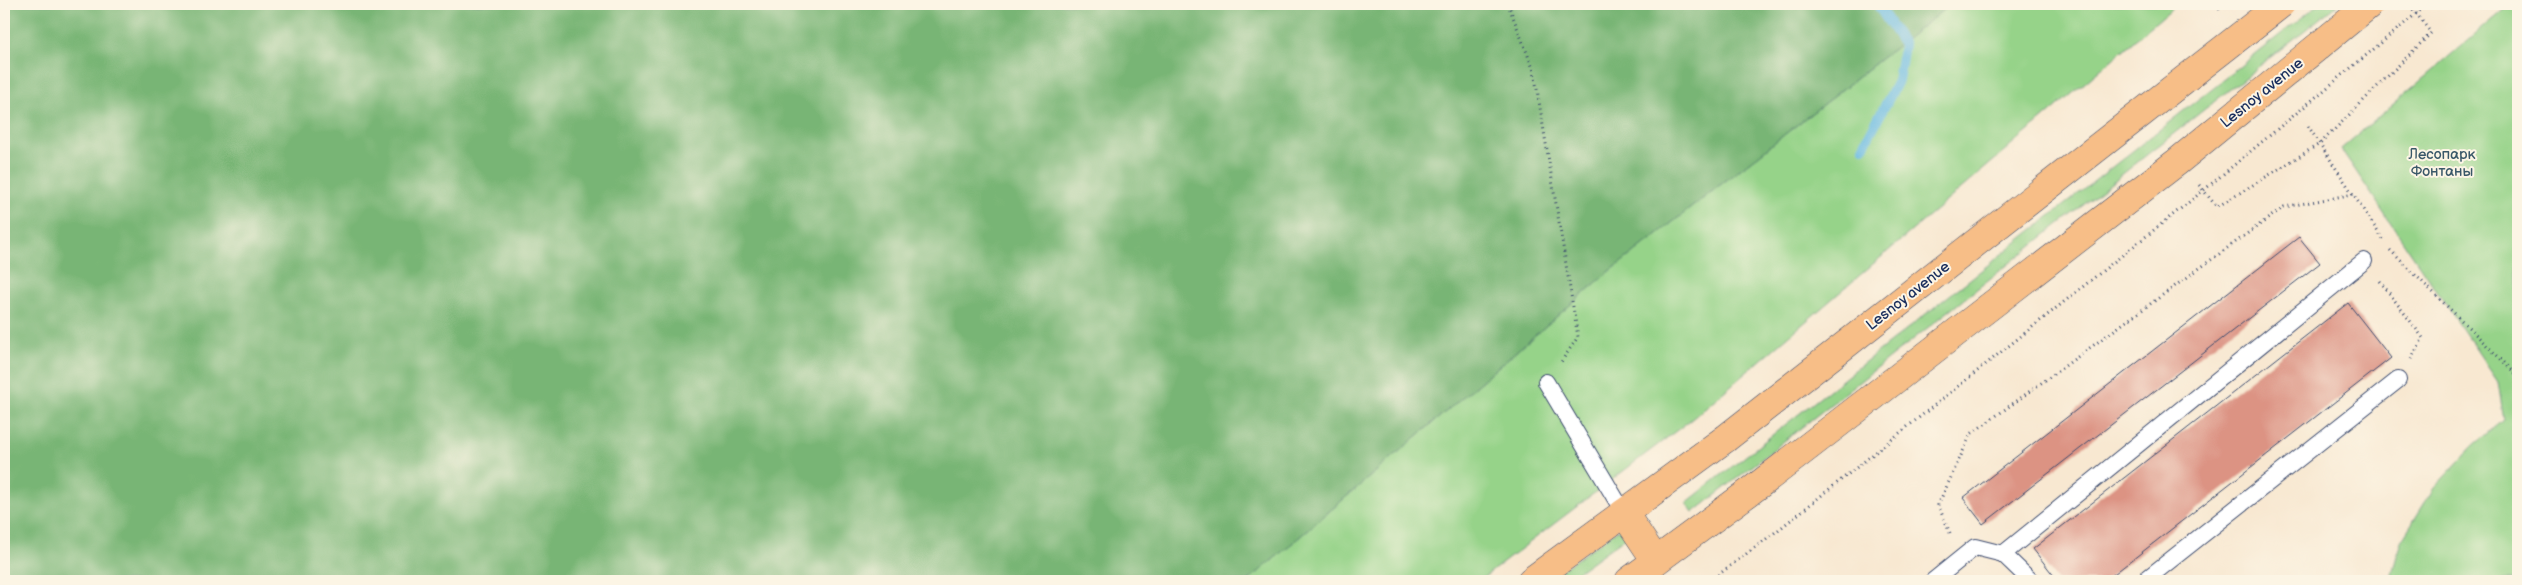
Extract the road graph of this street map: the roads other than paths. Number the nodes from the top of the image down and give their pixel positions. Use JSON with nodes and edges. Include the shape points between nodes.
{"nodes":[{"id":1,"x":2281,"y":4,"type":"edge"},
{"id":2,"x":2370,"y":4,"type":"edge"},
{"id":3,"x":2364,"y":261,"type":"road end"},
{"id":4,"x":2398,"y":380,"type":"road end"},
{"id":5,"x":1546,"y":382,"type":"road end"},
{"id":6,"x":1624,"y":513,"type":"junction"},
{"id":7,"x":2003,"y":554,"type":"junction"},
{"id":8,"x":1656,"y":561,"type":"junction"},
{"id":9,"x":1531,"y":581,"type":"edge"},
{"id":10,"x":1629,"y":581,"type":"edge"},
{"id":11,"x":1933,"y":581,"type":"edge"},
{"id":12,"x":2031,"y":581,"type":"edge"},
{"id":13,"x":2144,"y":581,"type":"edge"}],
"edges":[{"from":1,"to":6,"type":"main road","name":"Lesnoy avenue","bridge":true,"via":[[1725,439]]},
{"from":2,"to":8,"type":"main road","name":"Lesnoy avenue","bridge":true,"via":[[2178,162]]},
{"from":3,"to":7,"type":"lane"},
{"from":4,"to":13,"type":"lane"},
{"from":5,"to":6,"type":"lane"},
{"from":6,"to":8,"type":"main road"},
{"from":6,"to":9,"type":"main road","name":"Lesnoy avenue"},
{"from":7,"to":11,"type":"lane","via":[[1975,547]]},
{"from":7,"to":12,"type":"lane"},
{"from":8,"to":10,"type":"main road","name":"Lesnoy avenue"}]}
